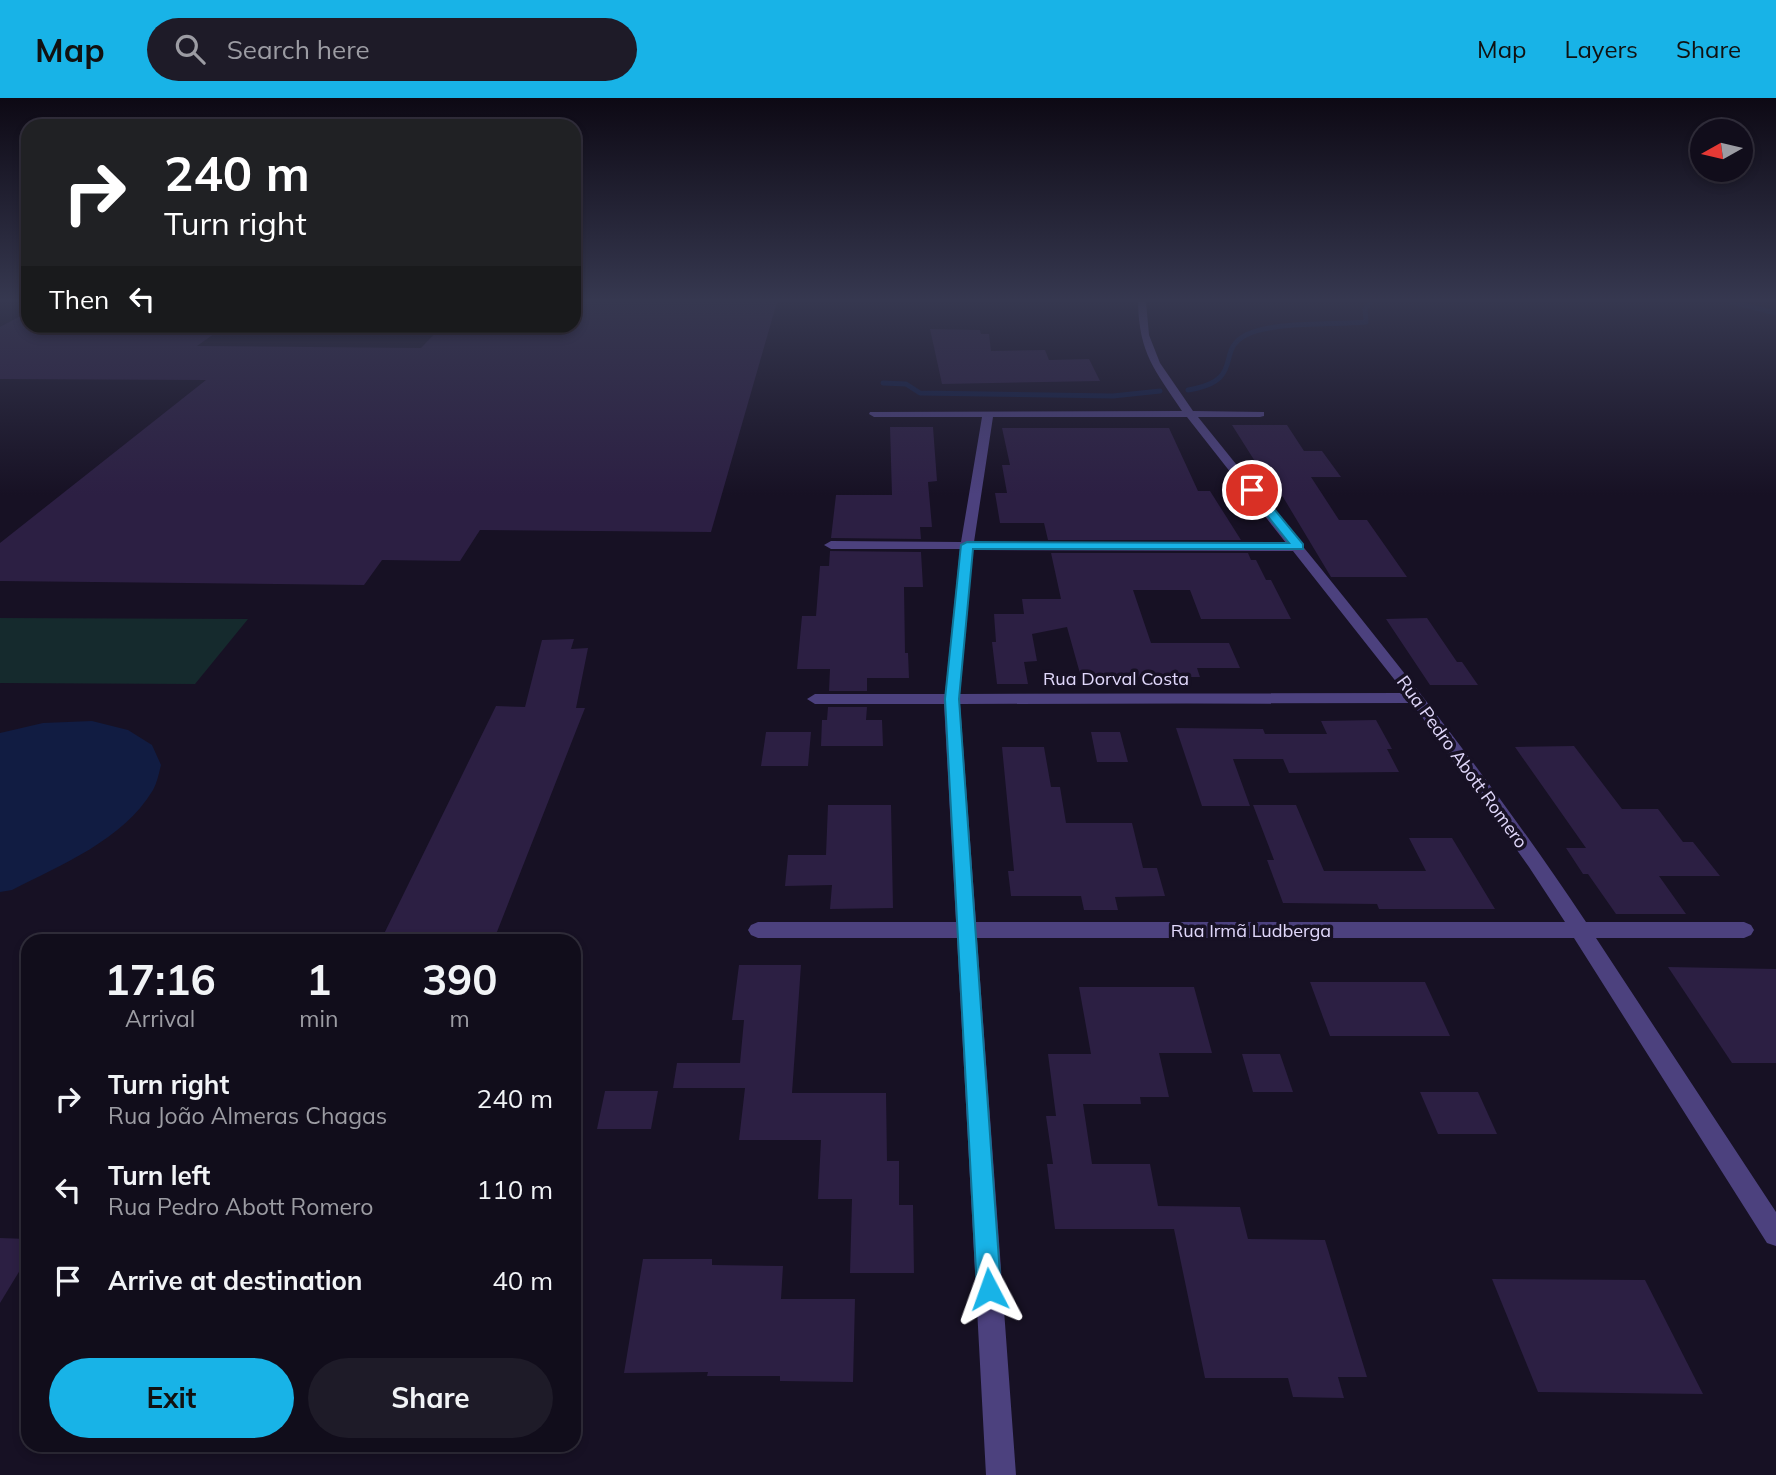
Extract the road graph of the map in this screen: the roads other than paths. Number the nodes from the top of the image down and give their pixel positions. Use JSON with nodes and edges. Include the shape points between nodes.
{"nodes":[{"id":1,"x":1157,"y":366,"type":"edge"},
{"id":2,"x":874,"y":414,"type":"dead end"},
{"id":3,"x":1191,"y":414,"type":"junction"},
{"id":4,"x":1260,"y":414,"type":"dead end"},
{"id":5,"x":988,"y":415,"type":"junction"},
{"id":6,"x":831,"y":545,"type":"dead end"},
{"id":7,"x":967,"y":545,"type":"junction"},
{"id":8,"x":1298,"y":547,"type":"junction"},
{"id":9,"x":1417,"y":698,"type":"junction"},
{"id":10,"x":815,"y":699,"type":"dead end"},
{"id":11,"x":952,"y":699,"type":"junction"},
{"id":12,"x":758,"y":930,"type":"dead end"},
{"id":13,"x":1744,"y":930,"type":"dead end"},
{"id":14,"x":967,"y":931,"type":"junction"},
{"id":15,"x":1580,"y":931,"type":"junction"},
{"id":16,"x":1776,"y":1234,"type":"edge"},
{"id":17,"x":1000,"y":1475,"type":"edge"}],
"edges":[{"from":1,"to":3,"type":"street","name":"Rua Pedro Abott Romero"},
{"from":2,"to":5,"type":"street"},
{"from":3,"to":4,"type":"street"},
{"from":3,"to":5,"type":"street"},
{"from":3,"to":8,"type":"street","name":"Rua Pedro Abott Romero"},
{"from":5,"to":7,"type":"street"},
{"from":6,"to":7,"type":"street"},
{"from":7,"to":8,"type":"street"},
{"from":7,"to":11,"type":"street"},
{"from":8,"to":9,"type":"street","name":"Rua Pedro Abott Romero"},
{"from":9,"to":11,"type":"street","name":"Rua Dorval Costa"},
{"from":9,"to":15,"type":"street","name":"Rua Pedro Abott Romero"},
{"from":10,"to":11,"type":"street","name":"Rua Dorval Costa"},
{"from":11,"to":14,"type":"street"},
{"from":12,"to":14,"type":"street","name":"Rua Irmã Ludberga"},
{"from":13,"to":15,"type":"street","name":"Rua Irmã Ludberga"},
{"from":14,"to":15,"type":"street","name":"Rua Irmã Ludberga"},
{"from":14,"to":17,"type":"street"},
{"from":15,"to":16,"type":"street","name":"Rua Pedro Abott Romero"}]}
